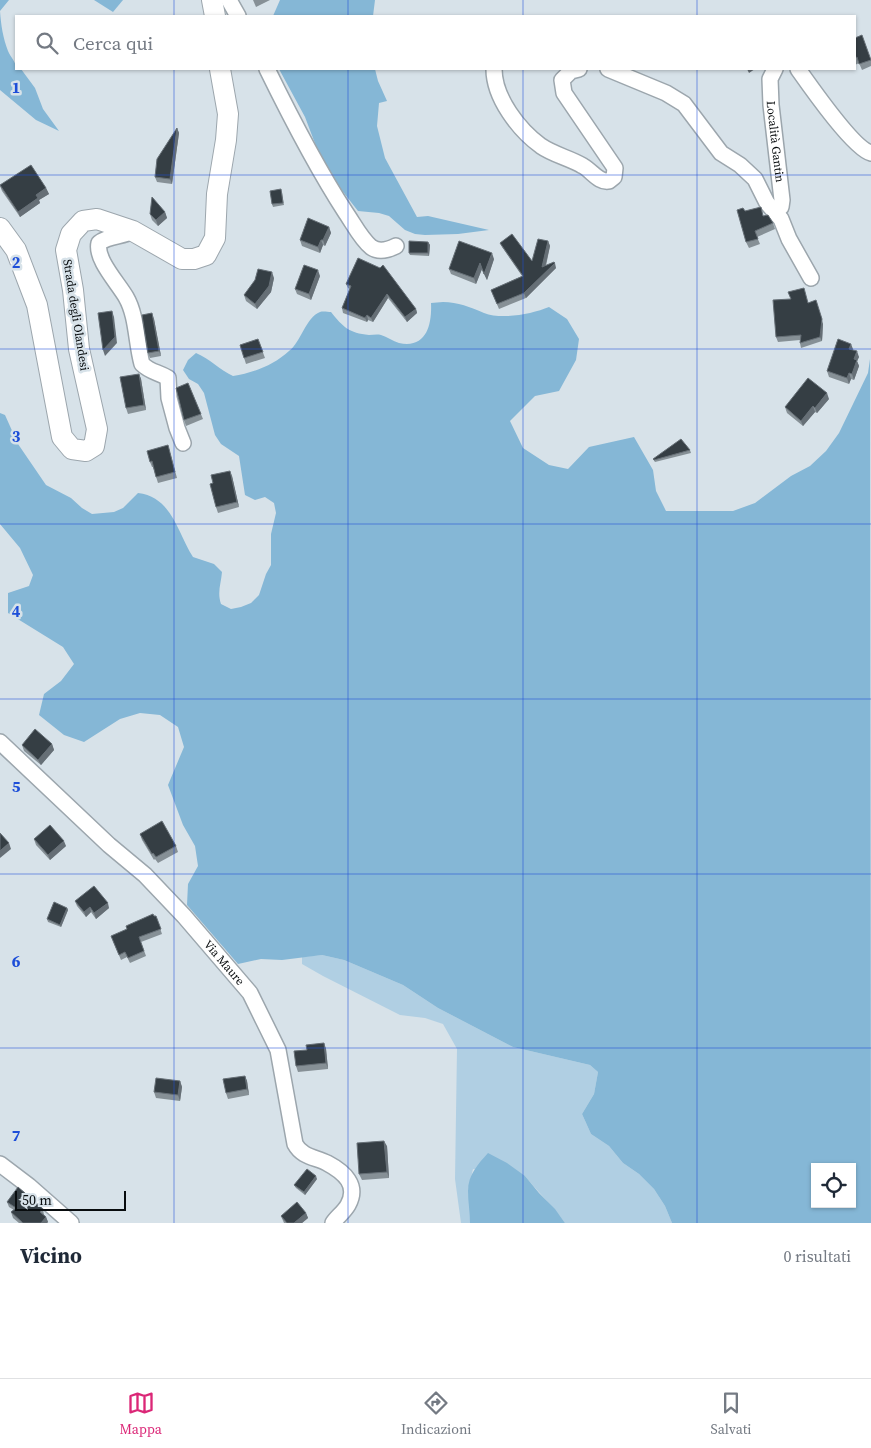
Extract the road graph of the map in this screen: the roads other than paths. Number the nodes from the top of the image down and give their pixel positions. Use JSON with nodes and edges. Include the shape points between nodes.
{"nodes":[{"id":1,"x":212,"y":0,"type":"edge"},
{"id":2,"x":229,"y":0,"type":"edge"},
{"id":3,"x":215,"y":15,"type":"edge"},
{"id":4,"x":237,"y":15,"type":"edge"},
{"id":5,"x":220,"y":70,"type":"edge"},
{"id":6,"x":267,"y":70,"type":"edge"},
{"id":7,"x":494,"y":70,"type":"edge"},
{"id":8,"x":575,"y":70,"type":"edge"},
{"id":9,"x":610,"y":70,"type":"edge"},
{"id":10,"x":774,"y":70,"type":"edge"},
{"id":11,"x":799,"y":70,"type":"edge"},
{"id":12,"x":871,"y":153,"type":"edge"},
{"id":13,"x":776,"y":211,"type":"junction"},
{"id":14,"x":0,"y":228,"type":"edge"},
{"id":15,"x":133,"y":231,"type":"junction"},
{"id":16,"x":396,"y":246,"type":"dead end"},
{"id":17,"x":811,"y":278,"type":"dead end"},
{"id":18,"x":183,"y":443,"type":"dead end"},
{"id":19,"x":0,"y":742,"type":"edge"},
{"id":20,"x":0,"y":1164,"type":"edge"},
{"id":21,"x":71,"y":1223,"type":"edge"},
{"id":22,"x":333,"y":1223,"type":"edge"}],
"edges":[{"from":1,"to":3,"type":"main road"},
{"from":2,"to":4,"type":"street"},
{"from":5,"to":15,"type":"main road","name":"Strada degli Olandesi","via":[[228,114],[217,194],[215,238],[206,255],[182,259]]},
{"from":6,"to":16,"type":"street","via":[[321,174],[360,234],[371,247],[388,250]]},
{"from":7,"to":8,"type":"street","via":[[502,102],[518,126],[542,147],[583,166],[601,180],[609,181],[614,177],[614,168],[564,93],[562,80]]},
{"from":9,"to":13,"type":"street","via":[[684,104],[720,153],[740,164],[755,179],[767,203]]},
{"from":10,"to":13,"type":"street","name":"Località Gantin","via":[[770,79],[771,105],[782,200]]},
{"from":11,"to":12,"type":"street","via":[[857,143],[865,152]]},
{"from":13,"to":17,"type":"street"},
{"from":14,"to":15,"type":"main road","name":"Strada degli Olandesi","via":[[16,250],[37,305],[62,437],[72,449],[86,451],[94,446],[97,429],[79,349],[66,250],[70,234],[83,222],[97,219]]},
{"from":15,"to":18,"type":"street","via":[[104,239],[97,248],[131,308],[142,364],[168,378],[169,398]]},
{"from":19,"to":22,"type":"street","name":"Via Maure","via":[[145,875],[250,994],[278,1050],[298,1151],[327,1163],[350,1181],[352,1192],[348,1205]]},
{"from":20,"to":21,"type":"street"}]}
